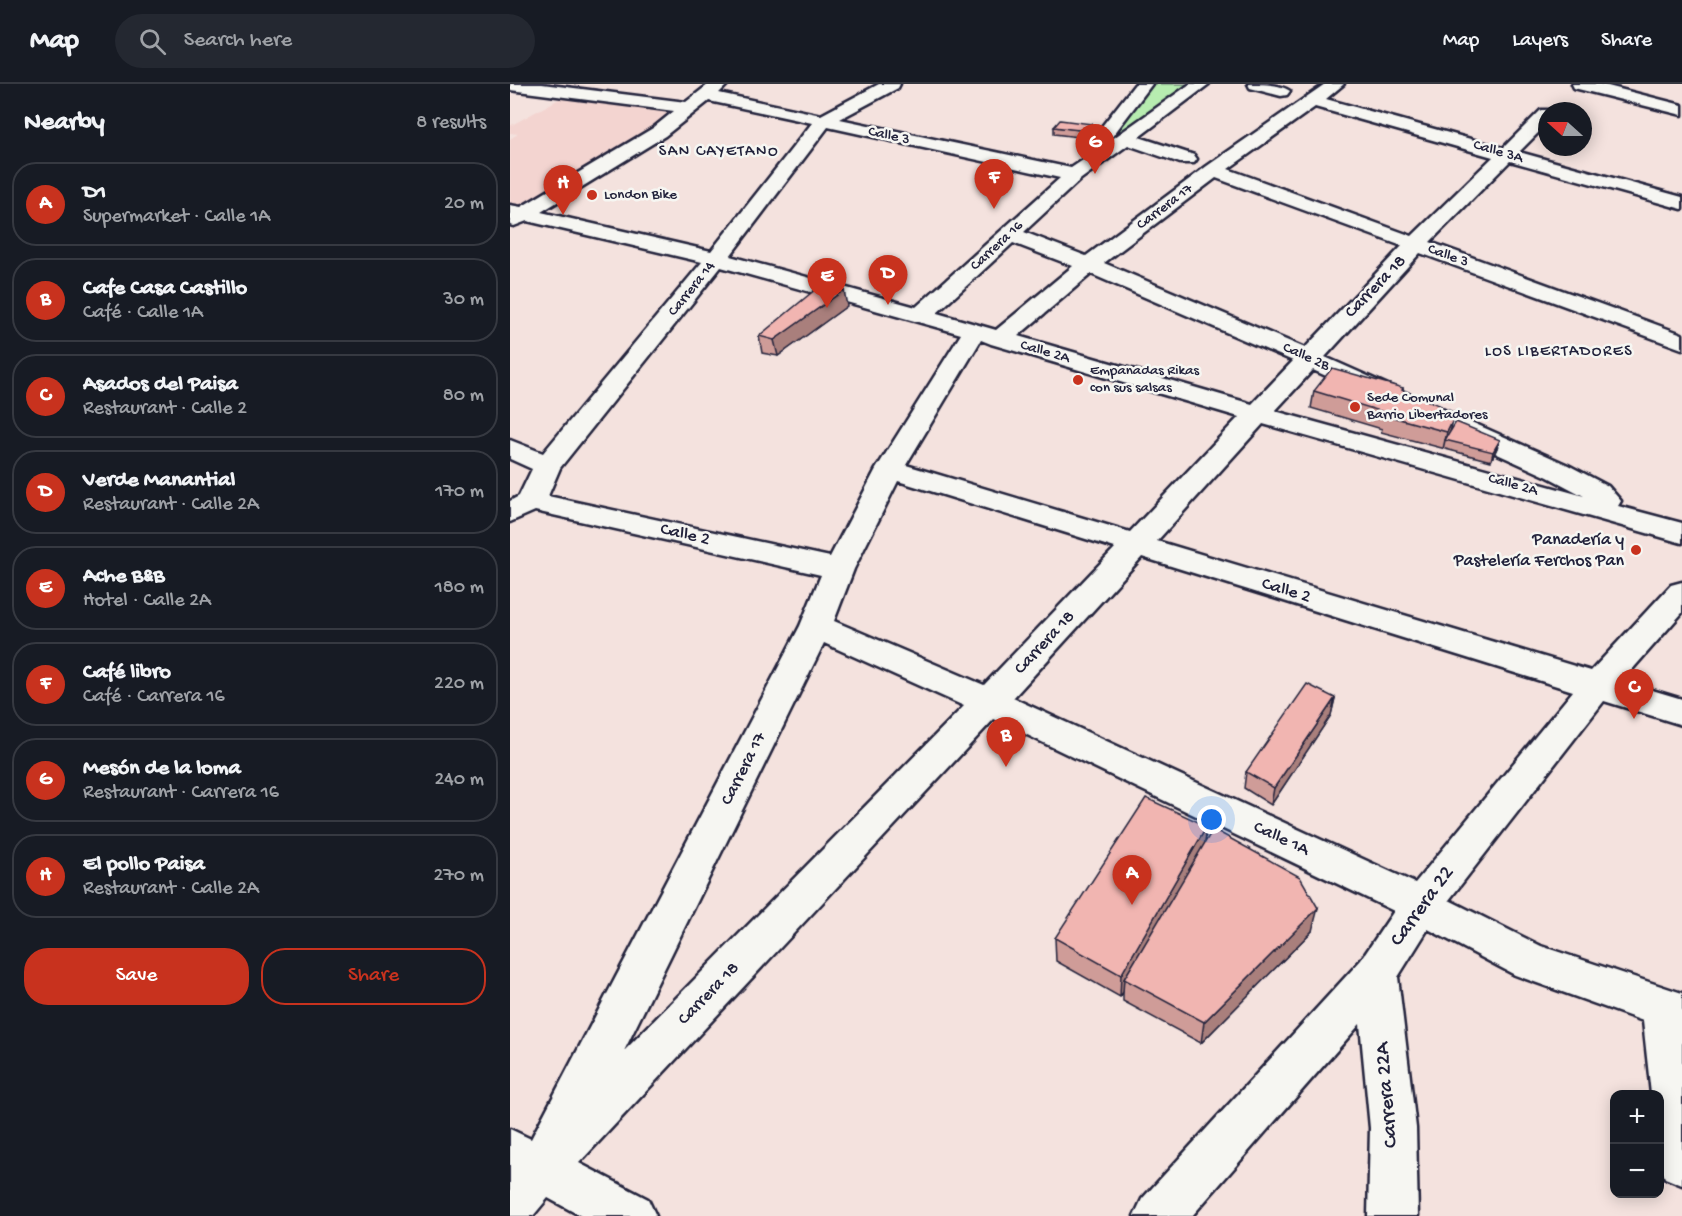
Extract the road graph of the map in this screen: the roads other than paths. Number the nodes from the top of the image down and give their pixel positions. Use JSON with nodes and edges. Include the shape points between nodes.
{"nodes":[{"id":1,"x":892,"y":84,"type":"edge"},
{"id":2,"x":1144,"y":84,"type":"edge"},
{"id":3,"x":1201,"y":84,"type":"edge"},
{"id":4,"x":1256,"y":84,"type":"edge"},
{"id":5,"x":1336,"y":84,"type":"edge"},
{"id":6,"x":1578,"y":84,"type":"edge"},
{"id":7,"x":510,"y":85,"type":"edge"},
{"id":8,"x":713,"y":90,"type":"edge"},
{"id":9,"x":1281,"y":91,"type":"dead end"},
{"id":10,"x":1314,"y":101,"type":"junction"},
{"id":11,"x":1559,"y":102,"type":"edge"},
{"id":12,"x":688,"y":108,"type":"junction"},
{"id":13,"x":1682,"y":110,"type":"edge"},
{"id":14,"x":823,"y":121,"type":"junction"},
{"id":15,"x":1538,"y":123,"type":"edge"},
{"id":16,"x":1127,"y":139,"type":"junction"},
{"id":17,"x":1505,"y":155,"type":"junction"},
{"id":18,"x":1187,"y":159,"type":"dead end"},
{"id":19,"x":1214,"y":170,"type":"junction"},
{"id":20,"x":1074,"y":175,"type":"junction"},
{"id":21,"x":1682,"y":203,"type":"edge"},
{"id":22,"x":515,"y":216,"type":"edge"},
{"id":23,"x":1010,"y":234,"type":"junction"},
{"id":24,"x":1416,"y":244,"type":"junction"},
{"id":25,"x":716,"y":259,"type":"junction"},
{"id":26,"x":1089,"y":264,"type":"junction"},
{"id":27,"x":920,"y":316,"type":"junction"},
{"id":28,"x":987,"y":335,"type":"junction"},
{"id":29,"x":1682,"y":342,"type":"edge"},
{"id":30,"x":1308,"y":358,"type":"junction"},
{"id":31,"x":1257,"y":414,"type":"junction"},
{"id":32,"x":510,"y":448,"type":"edge"},
{"id":33,"x":547,"y":466,"type":"junction"},
{"id":34,"x":890,"y":469,"type":"junction"},
{"id":35,"x":520,"y":507,"type":"edge"},
{"id":36,"x":1624,"y":516,"type":"junction"},
{"id":37,"x":1682,"y":533,"type":"edge"},
{"id":38,"x":1136,"y":545,"type":"junction"},
{"id":39,"x":838,"y":569,"type":"junction"},
{"id":40,"x":1682,"y":593,"type":"edge"},
{"id":41,"x":816,"y":626,"type":"junction"},
{"id":42,"x":1598,"y":685,"type":"junction"},
{"id":43,"x":989,"y":702,"type":"junction"},
{"id":44,"x":1682,"y":712,"type":"edge"},
{"id":45,"x":1421,"y":904,"type":"junction"},
{"id":46,"x":1376,"y":974,"type":"junction"},
{"id":47,"x":1673,"y":1011,"type":"edge"},
{"id":48,"x":526,"y":1161,"type":"edge"},
{"id":49,"x":1682,"y":1161,"type":"edge"},
{"id":50,"x":510,"y":1206,"type":"edge"},
{"id":51,"x":631,"y":1216,"type":"edge"},
{"id":52,"x":1159,"y":1216,"type":"edge"},
{"id":53,"x":1393,"y":1216,"type":"edge"}],
"edges":[{"from":1,"to":14,"type":"street","name":"Carrera 14"},
{"from":2,"to":20,"type":"street","name":"Carrera 16"},
{"from":3,"to":16,"type":"street","name":"Carrera 16"},
{"from":4,"to":9,"type":"street"},
{"from":5,"to":10,"type":"street","name":"Carrera 17"},
{"from":6,"to":11,"type":"street","name":"Carrera 18"},
{"from":6,"to":13,"type":"street"},
{"from":7,"to":12,"type":"street"},
{"from":8,"to":12,"type":"street"},
{"from":8,"to":14,"type":"street","name":"Calle 3"},
{"from":10,"to":17,"type":"street","name":"Calle 3A"},
{"from":10,"to":19,"type":"street","name":"Carrera 17"},
{"from":12,"to":22,"type":"street","via":[[649,138]]},
{"from":14,"to":20,"type":"street","name":"Calle 3"},
{"from":14,"to":25,"type":"street","name":"Carrera 14"},
{"from":15,"to":17,"type":"street","name":"Carrera 18"},
{"from":16,"to":18,"type":"street"},
{"from":16,"to":20,"type":"street","name":"Carrera 16"},
{"from":17,"to":21,"type":"street","name":"Calle 3A"},
{"from":17,"to":24,"type":"street","name":"Carrera 18"},
{"from":19,"to":24,"type":"street","name":"Calle 3"},
{"from":19,"to":26,"type":"street","name":"Carrera 17"},
{"from":20,"to":23,"type":"street","name":"Carrera 16"},
{"from":22,"to":25,"type":"street","name":"Calle 2A"},
{"from":23,"to":26,"type":"street","name":"Calle 2B"},
{"from":23,"to":27,"type":"street","name":"Carrera 16"},
{"from":24,"to":29,"type":"street","name":"Calle 3"},
{"from":24,"to":30,"type":"street","name":"Carrera 18"},
{"from":25,"to":27,"type":"street","name":"Calle 2A"},
{"from":25,"to":33,"type":"street","name":"Carrera 14"},
{"from":26,"to":28,"type":"street","name":"Carrera 17"},
{"from":26,"to":30,"type":"street","name":"Calle 2B"},
{"from":27,"to":28,"type":"street","name":"Calle 2A"},
{"from":28,"to":31,"type":"street","name":"Calle 2A"},
{"from":28,"to":34,"type":"street","name":"Carrera 17"},
{"from":30,"to":31,"type":"street","name":"Carrera 18"},
{"from":30,"to":36,"type":"street","name":"Calle 2B","via":[[1558,471],[1598,492]]},
{"from":31,"to":36,"type":"street","name":"Calle 2A"},
{"from":31,"to":38,"type":"street","name":"Carrera 18"},
{"from":32,"to":33,"type":"street"},
{"from":33,"to":35,"type":"street","name":"Carrera 14"},
{"from":34,"to":38,"type":"street","name":"Calle 2"},
{"from":34,"to":39,"type":"street","name":"Carrera 17"},
{"from":35,"to":39,"type":"street","name":"Calle 2"},
{"from":36,"to":37,"type":"street","name":"Calle 2A"},
{"from":38,"to":42,"type":"street","name":"Calle 2"},
{"from":38,"to":43,"type":"street","name":"Carrera 18"},
{"from":39,"to":41,"type":"street","name":"Carrera 17"},
{"from":40,"to":42,"type":"street","name":"Carrera 22"},
{"from":41,"to":43,"type":"street","name":"Calle 1A"},
{"from":41,"to":48,"type":"street","name":"Carrera 17"},
{"from":42,"to":44,"type":"street","name":"Calle 2"},
{"from":42,"to":45,"type":"street","name":"Carrera 22"},
{"from":43,"to":45,"type":"street","name":"Calle 1A"},
{"from":43,"to":48,"type":"street","name":"Carrera 18"},
{"from":45,"to":46,"type":"street","name":"Carrera 22"},
{"from":45,"to":47,"type":"street","name":"Calle 1A","via":[[1530,961]]},
{"from":46,"to":52,"type":"street","name":"Carrera 22"},
{"from":46,"to":53,"type":"street","name":"Carrera 22A","via":[[1393,1128]]},
{"from":47,"to":49,"type":"street"},
{"from":48,"to":50,"type":"street","name":"Carrera 17"},
{"from":48,"to":51,"type":"street"}]}
